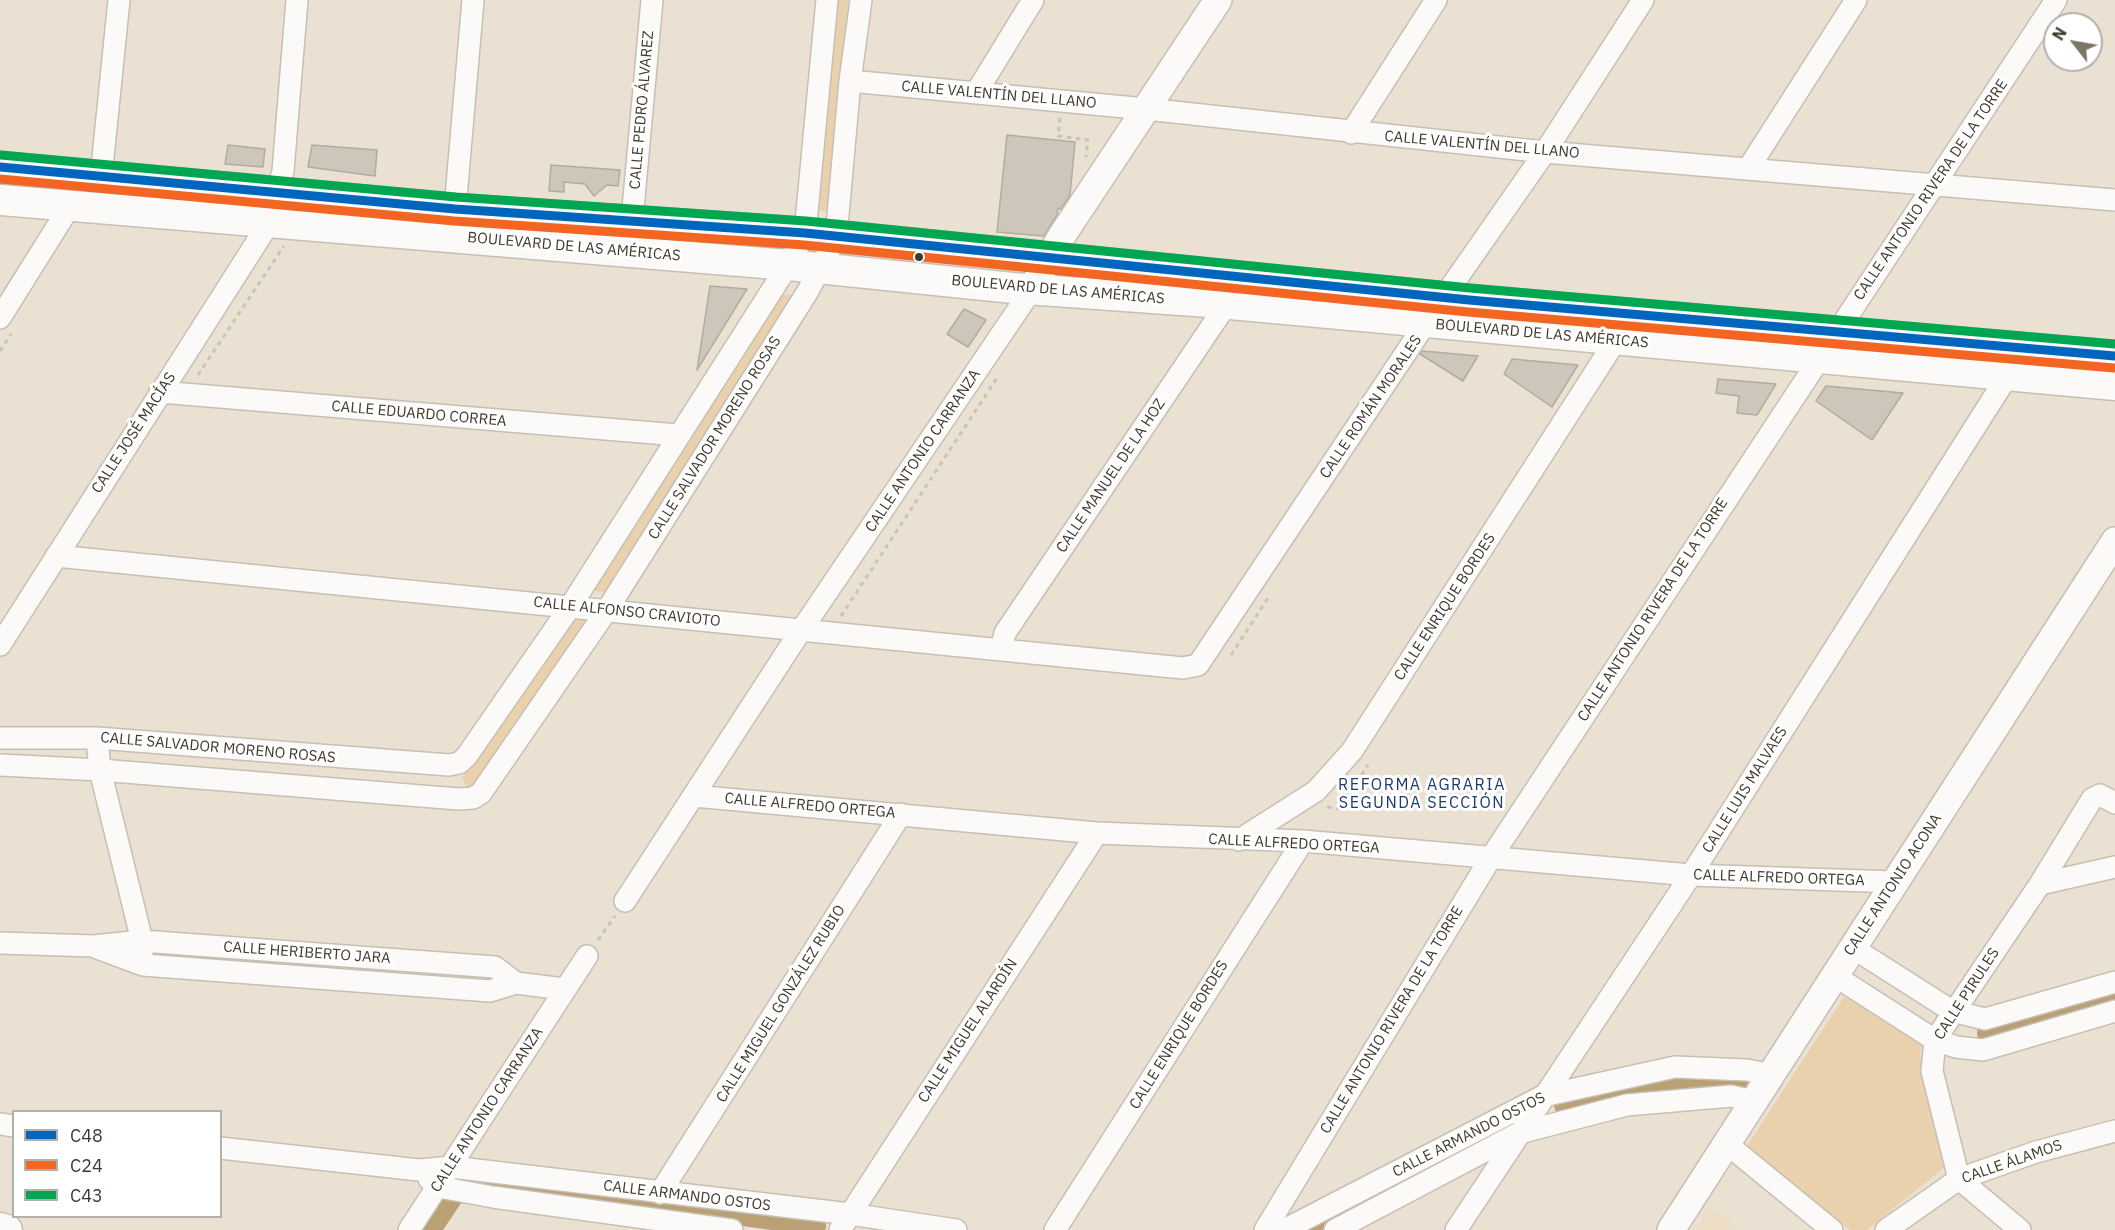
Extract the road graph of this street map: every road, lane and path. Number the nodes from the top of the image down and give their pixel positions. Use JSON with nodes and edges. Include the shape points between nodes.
{"nodes":[{"id":1,"x":119,"y":0,"type":"edge"},
{"id":2,"x":297,"y":0,"type":"edge"},
{"id":3,"x":473,"y":0,"type":"edge"},
{"id":4,"x":652,"y":0,"type":"edge"},
{"id":5,"x":827,"y":0,"type":"edge"},
{"id":6,"x":861,"y":0,"type":"edge"},
{"id":7,"x":1033,"y":0,"type":"edge"},
{"id":8,"x":1218,"y":0,"type":"edge"},
{"id":9,"x":1436,"y":0,"type":"edge"},
{"id":10,"x":1643,"y":0,"type":"edge"},
{"id":11,"x":1856,"y":0,"type":"edge"},
{"id":12,"x":2055,"y":0,"type":"edge"},
{"id":13,"x":850,"y":81,"type":"junction"},
{"id":14,"x":976,"y":93,"type":"junction"},
{"id":15,"x":1146,"y":109,"type":"junction"},
{"id":16,"x":1059,"y":125,"type":"dead end"},
{"id":17,"x":1351,"y":133,"type":"junction"},
{"id":18,"x":1545,"y":152,"type":"junction"},
{"id":19,"x":0,"y":167,"type":"edge"},
{"id":20,"x":1085,"y":167,"type":"dead end"},
{"id":21,"x":1748,"y":169,"type":"junction"},
{"id":22,"x":101,"y":177,"type":"junction"},
{"id":23,"x":1936,"y":183,"type":"junction"},
{"id":24,"x":278,"y":194,"type":"junction"},
{"id":25,"x":0,"y":200,"type":"edge"},
{"id":26,"x":2115,"y":200,"type":"edge"},
{"id":27,"x":70,"y":206,"type":"junction"},
{"id":28,"x":455,"y":210,"type":"junction"},
{"id":29,"x":632,"y":220,"type":"junction"},
{"id":30,"x":284,"y":223,"type":"junction"},
{"id":31,"x":805,"y":233,"type":"junction"},
{"id":32,"x":836,"y":237,"type":"junction"},
{"id":33,"x":1048,"y":260,"type":"junction"},
{"id":34,"x":788,"y":265,"type":"junction"},
{"id":35,"x":821,"y":268,"type":"junction"},
{"id":36,"x":1032,"y":289,"type":"junction"},
{"id":37,"x":1443,"y":298,"type":"junction"},
{"id":38,"x":1226,"y":304,"type":"junction"},
{"id":39,"x":0,"y":318,"type":"edge"},
{"id":40,"x":1425,"y":324,"type":"junction"},
{"id":41,"x":1835,"y":333,"type":"junction"},
{"id":42,"x":1616,"y":340,"type":"junction"},
{"id":43,"x":2115,"y":356,"type":"edge"},
{"id":44,"x":1819,"y":358,"type":"junction"},
{"id":45,"x":1002,"y":372,"type":"dead end"},
{"id":46,"x":2007,"y":375,"type":"junction"},
{"id":47,"x":2115,"y":385,"type":"edge"},
{"id":48,"x":160,"y":392,"type":"junction"},
{"id":49,"x":185,"y":394,"type":"junction"},
{"id":50,"x":678,"y":435,"type":"junction"},
{"id":51,"x":2115,"y":541,"type":"edge"},
{"id":52,"x":56,"y":556,"type":"junction"},
{"id":53,"x":1276,"y":586,"type":"dead end"},
{"id":54,"x":570,"y":607,"type":"junction"},
{"id":55,"x":607,"y":610,"type":"junction"},
{"id":56,"x":802,"y":629,"type":"junction"},
{"id":57,"x":830,"y":632,"type":"junction"},
{"id":58,"x":0,"y":645,"type":"edge"},
{"id":59,"x":1001,"y":649,"type":"junction"},
{"id":60,"x":1224,"y":664,"type":"dead end"},
{"id":61,"x":1198,"y":665,"type":"joint"},
{"id":62,"x":0,"y":738,"type":"edge"},
{"id":63,"x":97,"y":738,"type":"junction"},
{"id":64,"x":0,"y":765,"type":"edge"},
{"id":65,"x":435,"y":765,"type":"junction"},
{"id":66,"x":100,"y":770,"type":"junction"},
{"id":67,"x":435,"y":796,"type":"junction"},
{"id":68,"x":694,"y":796,"type":"junction"},
{"id":69,"x":2115,"y":803,"type":"edge"},
{"id":70,"x":902,"y":814,"type":"junction"},
{"id":71,"x":1097,"y":833,"type":"junction"},
{"id":72,"x":1239,"y":840,"type":"junction"},
{"id":73,"x":1303,"y":841,"type":"junction"},
{"id":74,"x":1490,"y":859,"type":"junction"},
{"id":75,"x":2115,"y":867,"type":"edge"},
{"id":76,"x":1691,"y":875,"type":"junction"},
{"id":77,"x":1895,"y":882,"type":"junction"},
{"id":78,"x":2040,"y":884,"type":"junction"},
{"id":79,"x":625,"y":901,"type":"joint"},
{"id":80,"x":142,"y":941,"type":"junction"},
{"id":81,"x":0,"y":943,"type":"edge"},
{"id":82,"x":94,"y":946,"type":"junction"},
{"id":83,"x":1853,"y":948,"type":"junction"},
{"id":84,"x":587,"y":956,"type":"joint"},
{"id":85,"x":143,"y":965,"type":"junction"},
{"id":86,"x":1835,"y":976,"type":"junction"},
{"id":87,"x":2115,"y":982,"type":"edge"},
{"id":88,"x":516,"y":983,"type":"junction"},
{"id":89,"x":564,"y":989,"type":"junction"},
{"id":90,"x":1952,"y":1011,"type":"junction"},
{"id":91,"x":2115,"y":1011,"type":"edge"},
{"id":92,"x":1935,"y":1040,"type":"junction"},
{"id":93,"x":1772,"y":1075,"type":"junction"},
{"id":94,"x":1543,"y":1096,"type":"junction"},
{"id":95,"x":1754,"y":1101,"type":"junction"},
{"id":96,"x":2115,"y":1131,"type":"edge"},
{"id":97,"x":1519,"y":1133,"type":"junction"},
{"id":98,"x":1726,"y":1144,"type":"junction"},
{"id":99,"x":1446,"y":1146,"type":"junction"},
{"id":100,"x":222,"y":1148,"type":"edge"},
{"id":101,"x":1458,"y":1165,"type":"junction"},
{"id":102,"x":451,"y":1167,"type":"junction"},
{"id":103,"x":419,"y":1170,"type":"junction"},
{"id":104,"x":1959,"y":1179,"type":"junction"},
{"id":105,"x":439,"y":1187,"type":"junction"},
{"id":106,"x":660,"y":1193,"type":"junction"},
{"id":107,"x":845,"y":1222,"type":"edge"},
{"id":108,"x":628,"y":1223,"type":"edge"},
{"id":109,"x":0,"y":1228,"type":"edge"},
{"id":110,"x":7,"y":1230,"type":"edge"},
{"id":111,"x":409,"y":1230,"type":"edge"},
{"id":112,"x":732,"y":1230,"type":"edge"},
{"id":113,"x":956,"y":1230,"type":"edge"},
{"id":114,"x":1055,"y":1230,"type":"edge"},
{"id":115,"x":1265,"y":1230,"type":"edge"},
{"id":116,"x":1284,"y":1230,"type":"edge"},
{"id":117,"x":1335,"y":1230,"type":"edge"},
{"id":118,"x":1456,"y":1230,"type":"edge"},
{"id":119,"x":1671,"y":1230,"type":"edge"},
{"id":120,"x":1832,"y":1230,"type":"edge"},
{"id":121,"x":1886,"y":1230,"type":"edge"},
{"id":122,"x":2020,"y":1230,"type":"edge"}],
"edges":[{"from":1,"to":22,"type":"street"},
{"from":2,"to":24,"type":"street","name":"CALLE JOSÉ MACÍAS"},
{"from":3,"to":28,"type":"street"},
{"from":4,"to":29,"type":"street","name":"CALLE PEDRO ÁLVAREZ"},
{"from":5,"to":31,"type":"street","name":"CALLE SALVADOR MORENO ROSAS"},
{"from":6,"to":13,"type":"street","name":"CALLE SALVADOR MORENO ROSAS"},
{"from":7,"to":14,"type":"street"},
{"from":8,"to":15,"type":"street","name":"CALLE ANTONIO CARRANZA"},
{"from":9,"to":17,"type":"street"},
{"from":10,"to":18,"type":"street","name":"CALLE ROMÁN MORALES"},
{"from":11,"to":21,"type":"street"},
{"from":12,"to":23,"type":"street","name":"CALLE ANTONIO RIVERA DE LA TORRE"},
{"from":13,"to":14,"type":"street","name":"CALLE VALENTÍN DEL LLANO"},
{"from":13,"to":32,"type":"street","name":"CALLE SALVADOR MORENO ROSAS"},
{"from":14,"to":15,"type":"street","name":"CALLE VALENTÍN DEL LLANO"},
{"from":15,"to":17,"type":"street","name":"CALLE VALENTÍN DEL LLANO"},
{"from":15,"to":33,"type":"street","name":"CALLE ANTONIO CARRANZA"},
{"from":16,"to":20,"type":"path","via":[[1058,136],[1088,140]]},
{"from":17,"to":18,"type":"street","name":"CALLE VALENTÍN DEL LLANO"},
{"from":18,"to":21,"type":"street","name":"CALLE VALENTÍN DEL LLANO"},
{"from":18,"to":37,"type":"street","name":"CALLE ROMÁN MORALES"},
{"from":19,"to":22,"type":"main road","name":"BOULEVARD DE LAS AMÉRICAS"},
{"from":21,"to":23,"type":"street","name":"CALLE VALENTÍN DEL LLANO"},
{"from":22,"to":24,"type":"main road","name":"BOULEVARD DE LAS AMÉRICAS"},
{"from":23,"to":26,"type":"street","name":"CALLE VALENTÍN DEL LLANO"},
{"from":23,"to":41,"type":"street","name":"CALLE ANTONIO RIVERA DE LA TORRE"},
{"from":24,"to":28,"type":"main road","name":"BOULEVARD DE LAS AMÉRICAS"},
{"from":24,"to":30,"type":"street","name":"CALLE JOSÉ MACÍAS"},
{"from":25,"to":27,"type":"main road","name":"BOULEVARD DE LAS AMÉRICAS"},
{"from":27,"to":30,"type":"main road","name":"BOULEVARD DE LAS AMÉRICAS"},
{"from":27,"to":39,"type":"street"},
{"from":28,"to":29,"type":"main road","name":"BOULEVARD DE LAS AMÉRICAS"},
{"from":29,"to":31,"type":"main road","name":"BOULEVARD DE LAS AMÉRICAS"},
{"from":30,"to":34,"type":"main road","name":"BOULEVARD DE LAS AMÉRICAS"},
{"from":30,"to":48,"type":"street","name":"CALLE JOSÉ MACÍAS"},
{"from":30,"to":49,"type":"path"},
{"from":31,"to":32,"type":"main road","name":"BOULEVARD DE LAS AMÉRICAS"},
{"from":31,"to":34,"type":"street","name":"CALLE SALVADOR MORENO ROSAS"},
{"from":32,"to":33,"type":"main road","name":"BOULEVARD DE LAS AMÉRICAS"},
{"from":32,"to":35,"type":"street","name":"CALLE SALVADOR MORENO ROSAS"},
{"from":33,"to":36,"type":"street","name":"CALLE ANTONIO CARRANZA"},
{"from":33,"to":37,"type":"main road","name":"BOULEVARD DE LAS AMÉRICAS"},
{"from":34,"to":35,"type":"main road","name":"BOULEVARD DE LAS AMÉRICAS"},
{"from":34,"to":50,"type":"street","name":"CALLE SALVADOR MORENO ROSAS"},
{"from":35,"to":36,"type":"main road","name":"BOULEVARD DE LAS AMÉRICAS"},
{"from":35,"to":55,"type":"street","name":"CALLE SALVADOR MORENO ROSAS"},
{"from":36,"to":38,"type":"main road","name":"BOULEVARD DE LAS AMÉRICAS"},
{"from":36,"to":56,"type":"street","name":"CALLE ANTONIO CARRANZA"},
{"from":37,"to":40,"type":"street","name":"CALLE ROMÁN MORALES"},
{"from":37,"to":41,"type":"main road","name":"BOULEVARD DE LAS AMÉRICAS"},
{"from":38,"to":40,"type":"main road","name":"BOULEVARD DE LAS AMÉRICAS"},
{"from":38,"to":59,"type":"street","name":"CALLE MANUEL DE LA HOZ","via":[[1005,633]]},
{"from":40,"to":42,"type":"main road","name":"BOULEVARD DE LAS AMÉRICAS"},
{"from":40,"to":61,"type":"street","name":"CALLE ROMÁN MORALES"},
{"from":41,"to":43,"type":"main road","name":"BOULEVARD DE LAS AMÉRICAS"},
{"from":41,"to":44,"type":"street","name":"CALLE ANTONIO RIVERA DE LA TORRE"},
{"from":42,"to":44,"type":"main road","name":"BOULEVARD DE LAS AMÉRICAS"},
{"from":42,"to":72,"type":"street","name":"CALLE ENRIQUE BORDES","via":[[1352,751],[1316,791]]},
{"from":44,"to":46,"type":"main road","name":"BOULEVARD DE LAS AMÉRICAS"},
{"from":44,"to":74,"type":"street","name":"CALLE ANTONIO RIVERA DE LA TORRE"},
{"from":45,"to":57,"type":"path"},
{"from":46,"to":47,"type":"main road","name":"BOULEVARD DE LAS AMÉRICAS"},
{"from":46,"to":76,"type":"street","name":"CALLE LUIS MALVAES"},
{"from":48,"to":49,"type":"street","name":"CALLE EDUARDO CORREA"},
{"from":48,"to":52,"type":"street","name":"CALLE JOSÉ MACÍAS"},
{"from":49,"to":50,"type":"street","name":"CALLE EDUARDO CORREA"},
{"from":50,"to":54,"type":"street","name":"CALLE SALVADOR MORENO ROSAS"},
{"from":51,"to":77,"type":"street","name":"CALLE ANTONIO ACONA"},
{"from":52,"to":54,"type":"street","name":"CALLE ALFONSO CRAVIOTO"},
{"from":52,"to":58,"type":"street","name":"CALLE JOSÉ MACÍAS"},
{"from":53,"to":60,"type":"path"},
{"from":54,"to":55,"type":"street","name":"CALLE ALFONSO CRAVIOTO"},
{"from":54,"to":65,"type":"street","name":"CALLE SALVADOR MORENO ROSAS","via":[[466,757],[459,763]]},
{"from":55,"to":56,"type":"street","name":"CALLE ALFONSO CRAVIOTO"},
{"from":55,"to":67,"type":"street","name":"CALLE SALVADOR MORENO ROSAS","via":[[481,793],[473,798]]},
{"from":56,"to":57,"type":"street","name":"CALLE ALFONSO CRAVIOTO"},
{"from":56,"to":68,"type":"street","name":"CALLE ANTONIO CARRANZA"},
{"from":57,"to":59,"type":"street","name":"CALLE ALFONSO CRAVIOTO"},
{"from":59,"to":61,"type":"street","name":"CALLE ALFONSO CRAVIOTO","via":[[1184,668]]},
{"from":62,"to":63,"type":"street","name":"CALLE SALVADOR MORENO ROSAS"},
{"from":63,"to":65,"type":"street","name":"CALLE SALVADOR MORENO ROSAS"},
{"from":63,"to":66,"type":"street"},
{"from":64,"to":66,"type":"street","name":"CALLE SALVADOR MORENO ROSAS"},
{"from":65,"to":67,"type":"street"},
{"from":66,"to":67,"type":"street","name":"CALLE SALVADOR MORENO ROSAS"},
{"from":66,"to":80,"type":"street"},
{"from":68,"to":70,"type":"street","name":"CALLE ALFREDO ORTEGA"},
{"from":68,"to":79,"type":"street","name":"CALLE ANTONIO CARRANZA"},
{"from":69,"to":78,"type":"street","name":"CALLE PIRULES","via":[[2100,795],[2092,799]]},
{"from":70,"to":71,"type":"street","name":"CALLE ALFREDO ORTEGA"},
{"from":70,"to":106,"type":"street","name":"CALLE MIGUEL GONZÁLEZ RUBIO"},
{"from":71,"to":72,"type":"street","name":"CALLE ALFREDO ORTEGA"},
{"from":71,"to":107,"type":"street","name":"CALLE MIGUEL ALARDÍN"},
{"from":72,"to":73,"type":"street","name":"CALLE ALFREDO ORTEGA"},
{"from":73,"to":74,"type":"street","name":"CALLE ALFREDO ORTEGA"},
{"from":73,"to":114,"type":"street","name":"CALLE ENRIQUE BORDES"},
{"from":74,"to":76,"type":"street","name":"CALLE ALFREDO ORTEGA"},
{"from":74,"to":115,"type":"street","name":"CALLE ANTONIO RIVERA DE LA TORRE"},
{"from":75,"to":78,"type":"street"},
{"from":76,"to":77,"type":"street","name":"CALLE ALFREDO ORTEGA"},
{"from":76,"to":94,"type":"street","name":"CALLE LUIS MALVAES"},
{"from":77,"to":83,"type":"street","name":"CALLE ANTONIO ACONA"},
{"from":78,"to":90,"type":"street","name":"CALLE PIRULES"},
{"from":79,"to":84,"type":"path"},
{"from":80,"to":82,"type":"street","name":"CALLE HERIBERTO JARA"},
{"from":80,"to":85,"type":"street"},
{"from":80,"to":88,"type":"street","name":"CALLE HERIBERTO JARA","via":[[495,967]]},
{"from":81,"to":82,"type":"street","name":"CALLE HERIBERTO JARA"},
{"from":82,"to":85,"type":"street","name":"CALLE HERIBERTO JARA"},
{"from":83,"to":86,"type":"street","name":"CALLE ANTONIO ACONA"},
{"from":83,"to":90,"type":"street"},
{"from":84,"to":89,"type":"street","name":"CALLE ANTONIO CARRANZA"},
{"from":85,"to":88,"type":"street","name":"CALLE HERIBERTO JARA","via":[[490,991]]},
{"from":86,"to":92,"type":"street"},
{"from":86,"to":93,"type":"street","name":"CALLE ANTONIO ACONA"},
{"from":87,"to":90,"type":"street","via":[[1985,1019]]},
{"from":88,"to":89,"type":"street","name":"CALLE HERIBERTO JARA"},
{"from":89,"to":102,"type":"street","name":"CALLE ANTONIO CARRANZA"},
{"from":90,"to":92,"type":"street","name":"CALLE PIRULES"},
{"from":91,"to":92,"type":"street","via":[[1983,1050]]},
{"from":92,"to":104,"type":"street","name":"CALLE PIRULES","via":[[1932,1071]]},
{"from":93,"to":94,"type":"street","name":"CALLE ARMANDO OSTOS","via":[[1675,1067]]},
{"from":93,"to":95,"type":"street","name":"CALLE ANTONIO ACONA"},
{"from":94,"to":97,"type":"street","name":"CALLE LUIS MALVAES"},
{"from":94,"to":99,"type":"street","name":"CALLE ARMANDO OSTOS"},
{"from":95,"to":97,"type":"street","name":"CALLE ARMANDO OSTOS","via":[[1731,1096],[1627,1105]]},
{"from":95,"to":98,"type":"street","name":"CALLE ANTONIO ACONA"},
{"from":96,"to":104,"type":"street","name":"CALLE ÁLAMOS","via":[[2036,1152]]},
{"from":97,"to":101,"type":"street","name":"CALLE ARMANDO OSTOS"},
{"from":97,"to":118,"type":"street","name":"CALLE LUIS MALVAES"},
{"from":98,"to":119,"type":"street","name":"CALLE ANTONIO ACONA"},
{"from":98,"to":120,"type":"street"},
{"from":99,"to":101,"type":"street"},
{"from":99,"to":116,"type":"street","name":"CALLE ARMANDO OSTOS"},
{"from":100,"to":103,"type":"street","name":"CALLE ARMANDO OSTOS"},
{"from":101,"to":117,"type":"street","name":"CALLE ARMANDO OSTOS"},
{"from":102,"to":103,"type":"street","name":"CALLE ARMANDO OSTOS"},
{"from":102,"to":105,"type":"street","name":"CALLE ANTONIO CARRANZA"},
{"from":102,"to":106,"type":"street","name":"CALLE ARMANDO OSTOS"},
{"from":103,"to":105,"type":"street"},
{"from":104,"to":121,"type":"street","name":"CALLE ÁLAMOS"},
{"from":104,"to":122,"type":"street"},
{"from":105,"to":108,"type":"street","name":"CALLE ARMANDO OSTOS"},
{"from":105,"to":111,"type":"street","name":"CALLE ANTONIO CARRANZA"},
{"from":106,"to":107,"type":"street","name":"CALLE ARMANDO OSTOS"},
{"from":107,"to":113,"type":"street","name":"CALLE ARMANDO OSTOS"},
{"from":108,"to":112,"type":"street","name":"CALLE ARMANDO OSTOS"},
{"from":109,"to":110,"type":"main road"}]}
